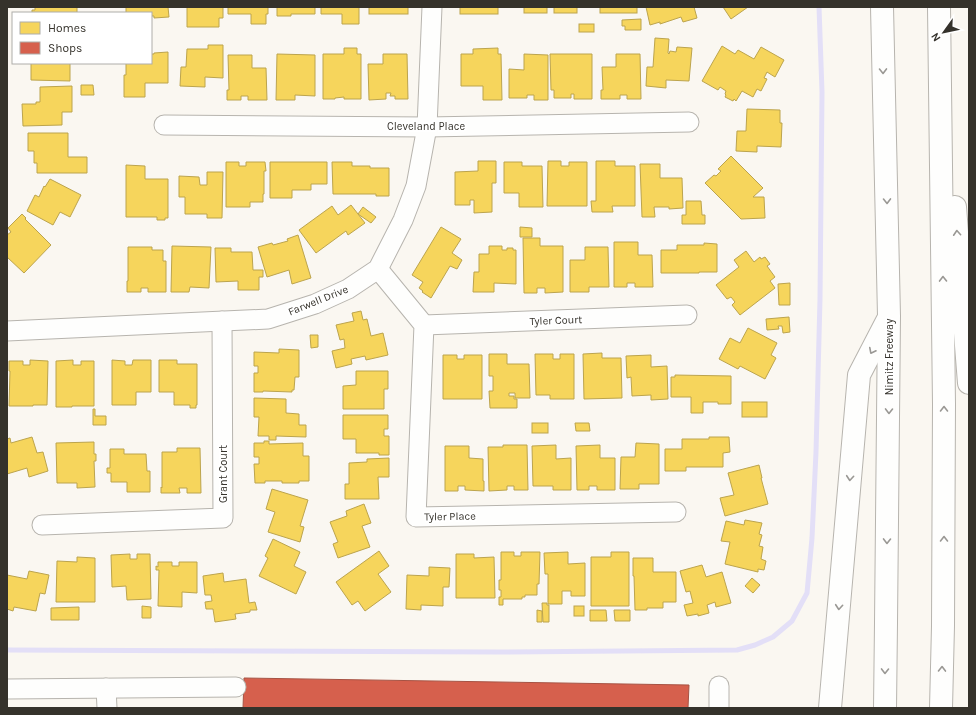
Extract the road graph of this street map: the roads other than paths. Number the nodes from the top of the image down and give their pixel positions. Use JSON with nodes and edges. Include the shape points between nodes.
{"nodes":[{"id":1,"x":432,"y":7,"type":"edge"},
{"id":2,"x":882,"y":7,"type":"edge"},
{"id":3,"x":940,"y":7,"type":"edge"},
{"id":4,"x":689,"y":122,"type":"dead end"},
{"id":5,"x":164,"y":125,"type":"dead end"},
{"id":6,"x":427,"y":126,"type":"junction"},
{"id":7,"x":378,"y":269,"type":"junction"},
{"id":8,"x":687,"y":315,"type":"dead end"},
{"id":9,"x":889,"y":316,"type":"junction"},
{"id":10,"x":222,"y":321,"type":"junction"},
{"id":11,"x":424,"y":325,"type":"junction"},
{"id":12,"x":7,"y":331,"type":"edge"},
{"id":13,"x":969,"y":383,"type":"edge"},
{"id":14,"x":676,"y":512,"type":"dead end"},
{"id":15,"x":42,"y":525,"type":"dead end"},
{"id":16,"x":719,"y":686,"type":"dead end"},
{"id":17,"x":236,"y":687,"type":"dead end"},
{"id":18,"x":106,"y":688,"type":"junction"},
{"id":19,"x":7,"y":689,"type":"edge"},
{"id":20,"x":107,"y":708,"type":"edge"},
{"id":21,"x":719,"y":708,"type":"edge"},
{"id":22,"x":830,"y":708,"type":"edge"},
{"id":23,"x":884,"y":708,"type":"edge"},
{"id":24,"x":941,"y":708,"type":"edge"}],
"edges":[{"from":1,"to":6,"type":"street","name":"Farwell Drive"},
{"from":2,"to":9,"type":"highway","name":"Nimitz Freeway","one_way":true},
{"from":13,"to":3,"type":"highway","one_way":true},
{"from":24,"to":3,"type":"highway","one_way":true,"via":[[944,404]]},
{"from":4,"to":6,"type":"street","name":"Cleveland Place"},
{"from":5,"to":6,"type":"street","name":"Cleveland Place"},
{"from":6,"to":7,"type":"street","name":"Farwell Drive","via":[[416,186],[403,220]]},
{"from":7,"to":10,"type":"street","name":"Farwell Drive","via":[[348,289],[315,304],[268,319]]},
{"from":7,"to":11,"type":"street"},
{"from":8,"to":11,"type":"street","name":"Tyler Court"},
{"from":9,"to":22,"type":"highway","one_way":true,"via":[[859,375]]},
{"from":9,"to":23,"type":"highway","name":"Nimitz Freeway","one_way":true},
{"from":10,"to":12,"type":"street","name":"Farwell Drive"},
{"from":10,"to":15,"type":"street","name":"Grant Court","via":[[223,518]]},
{"from":11,"to":14,"type":"street","name":"Tyler Place","via":[[416,517]]},
{"from":16,"to":21,"type":"street"},
{"from":17,"to":18,"type":"street"},
{"from":18,"to":19,"type":"street"},
{"from":18,"to":20,"type":"street"}]}
